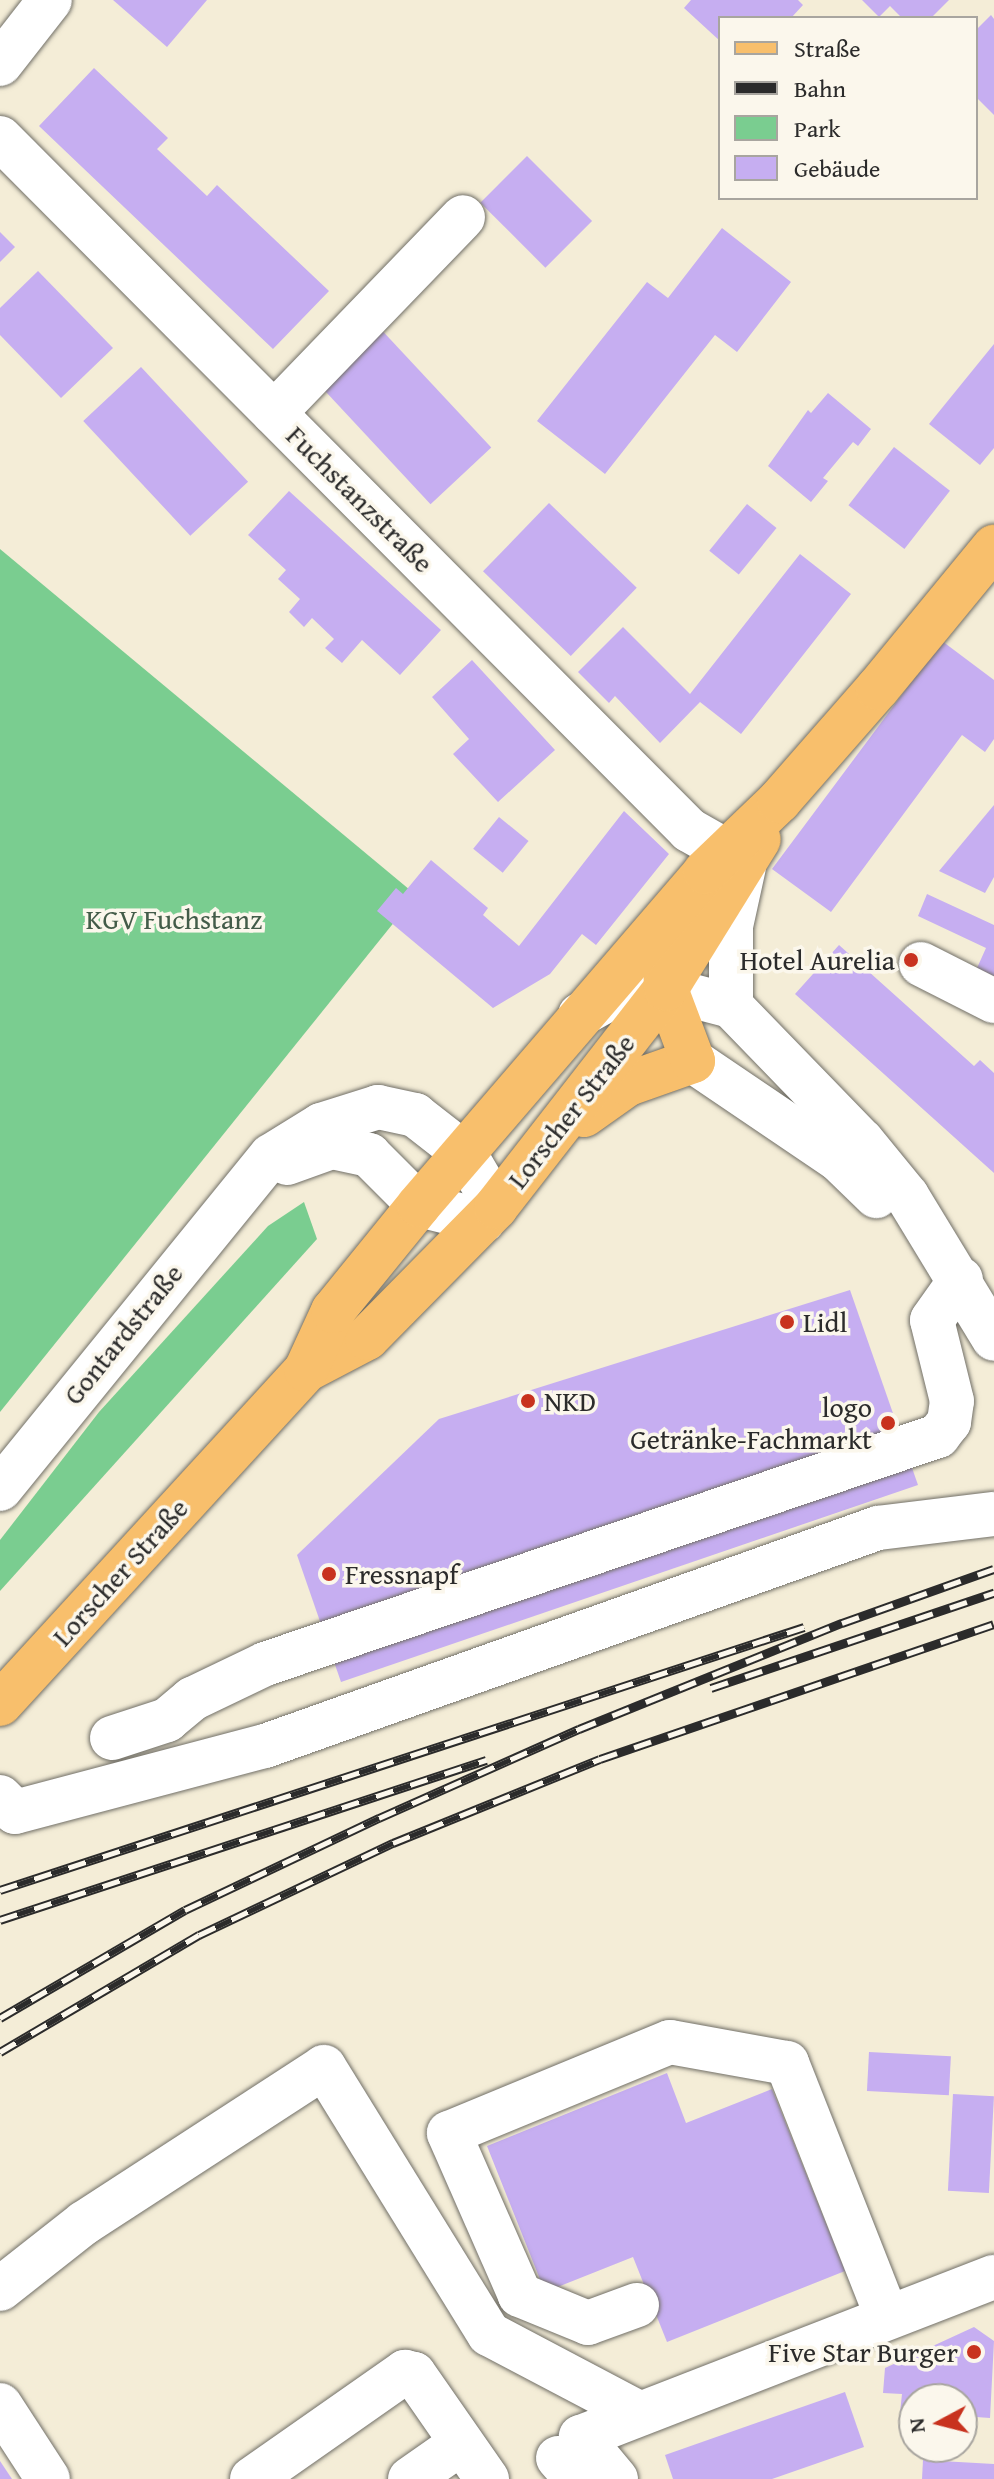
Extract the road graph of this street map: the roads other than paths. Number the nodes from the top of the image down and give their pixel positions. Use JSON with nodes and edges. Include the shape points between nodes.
{"nodes":[{"id":1,"x":50,"y":0,"type":"edge"},
{"id":2,"x":0,"y":64,"type":"edge"},
{"id":3,"x":0,"y":138,"type":"edge"},
{"id":4,"x":463,"y":217,"type":"dead end"},
{"id":5,"x":274,"y":413,"type":"junction"},
{"id":6,"x":994,"y":547,"type":"edge"},
{"id":7,"x":735,"y":859,"type":"junction"},
{"id":8,"x":686,"y":895,"type":"junction"},
{"id":9,"x":921,"y":964,"type":"dead end"},
{"id":10,"x":666,"y":989,"type":"junction"},
{"id":11,"x":994,"y":1001,"type":"edge"},
{"id":12,"x":731,"y":1006,"type":"junction"},
{"id":13,"x":580,"y":1015,"type":"junction"},
{"id":14,"x":693,"y":1061,"type":"junction"},
{"id":15,"x":546,"y":1142,"type":"junction"},
{"id":16,"x":465,"y":1154,"type":"junction"},
{"id":17,"x":249,"y":1182,"type":"junction"},
{"id":18,"x":419,"y":1205,"type":"junction"},
{"id":19,"x":489,"y":1214,"type":"junction"},
{"id":20,"x":961,"y":1279,"type":"junction"},
{"id":21,"x":994,"y":1339,"type":"edge"},
{"id":22,"x":306,"y":1370,"type":"junction"},
{"id":23,"x":0,"y":1489,"type":"edge"},
{"id":24,"x":994,"y":1514,"type":"edge"},
{"id":25,"x":0,"y":1704,"type":"edge"},
{"id":26,"x":112,"y":1738,"type":"dead end"},
{"id":27,"x":0,"y":1797,"type":"edge"},
{"id":28,"x":994,"y":2277,"type":"edge"},
{"id":29,"x":0,"y":2289,"type":"edge"},
{"id":30,"x":637,"y":2305,"type":"dead end"},
{"id":31,"x":887,"y":2317,"type":"junction"},
{"id":32,"x":0,"y":2405,"type":"edge"},
{"id":33,"x":637,"y":2412,"type":"junction"},
{"id":34,"x":460,"y":2444,"type":"junction"},
{"id":35,"x":48,"y":2479,"type":"edge"},
{"id":36,"x":252,"y":2479,"type":"edge"},
{"id":37,"x":410,"y":2479,"type":"edge"},
{"id":38,"x":487,"y":2479,"type":"edge"},
{"id":39,"x":616,"y":2479,"type":"edge"}],
"edges":[{"from":1,"to":2,"type":"street"},
{"from":3,"to":5,"type":"street","name":"Fuchstanzstraße"},
{"from":4,"to":5,"type":"street"},
{"from":5,"to":7,"type":"street","name":"Fuchstanzstraße","via":[[689,830]]},
{"from":6,"to":7,"type":"main road","name":"Lorscher Straße"},
{"from":7,"to":8,"type":"main road","name":"Lorscher Straße"},
{"from":7,"to":10,"type":"main road","name":"Lorscher Straße"},
{"from":7,"to":12,"type":"street"},
{"from":8,"to":10,"type":"main road","via":[[668,939]]},
{"from":8,"to":13,"type":"main road","name":"Lorscher Straße"},
{"from":9,"to":11,"type":"street"},
{"from":10,"to":12,"type":"street"},
{"from":10,"to":13,"type":"street","via":[[623,991]]},
{"from":10,"to":14,"type":"main road"},
{"from":10,"to":15,"type":"main road","name":"Lorscher Straße"},
{"from":12,"to":20,"type":"street","via":[[862,1141],[907,1196]]},
{"from":13,"to":16,"type":"main road","name":"Lorscher Straße"},
{"from":14,"to":15,"type":"main road","via":[[628,1084]]},
{"from":14,"to":20,"type":"street","via":[[839,1160]]},
{"from":15,"to":19,"type":"main road","name":"Lorscher Straße"},
{"from":16,"to":17,"type":"street","name":"Gontardstraße","via":[[415,1115],[378,1107],[321,1125],[271,1156]]},
{"from":16,"to":18,"type":"main road","name":"Lorscher Straße"},
{"from":16,"to":19,"type":"street","name":"Gontardstraße"},
{"from":17,"to":18,"type":"street","name":"Gontardstraße","via":[[332,1147],[369,1155]]},
{"from":17,"to":23,"type":"street","name":"Gontardstraße"},
{"from":18,"to":19,"type":"street"},
{"from":18,"to":22,"type":"main road","name":"Lorscher Straße","via":[[333,1311]]},
{"from":19,"to":22,"type":"main road","name":"Lorscher Straße","via":[[367,1338]]},
{"from":20,"to":21,"type":"street"},
{"from":20,"to":26,"type":"street","via":[[932,1320],[952,1401],[949,1422],[938,1436],[265,1664],[192,1699],[167,1720]]},
{"from":22,"to":25,"type":"main road","name":"Lorscher Straße"},
{"from":24,"to":27,"type":"street","via":[[878,1528],[265,1746],[15,1812]]},
{"from":28,"to":31,"type":"street"},
{"from":29,"to":33,"type":"street","via":[[84,2223],[324,2067],[489,2334]]},
{"from":30,"to":31,"type":"street","via":[[588,2323],[520,2295],[449,2133],[670,2042],[787,2063]]},
{"from":31,"to":33,"type":"street"},
{"from":32,"to":35,"type":"street"},
{"from":33,"to":39,"type":"street","via":[[581,2437]]},
{"from":34,"to":36,"type":"street","via":[[414,2374],[405,2372]]},
{"from":34,"to":37,"type":"street"},
{"from":34,"to":38,"type":"street"}]}
